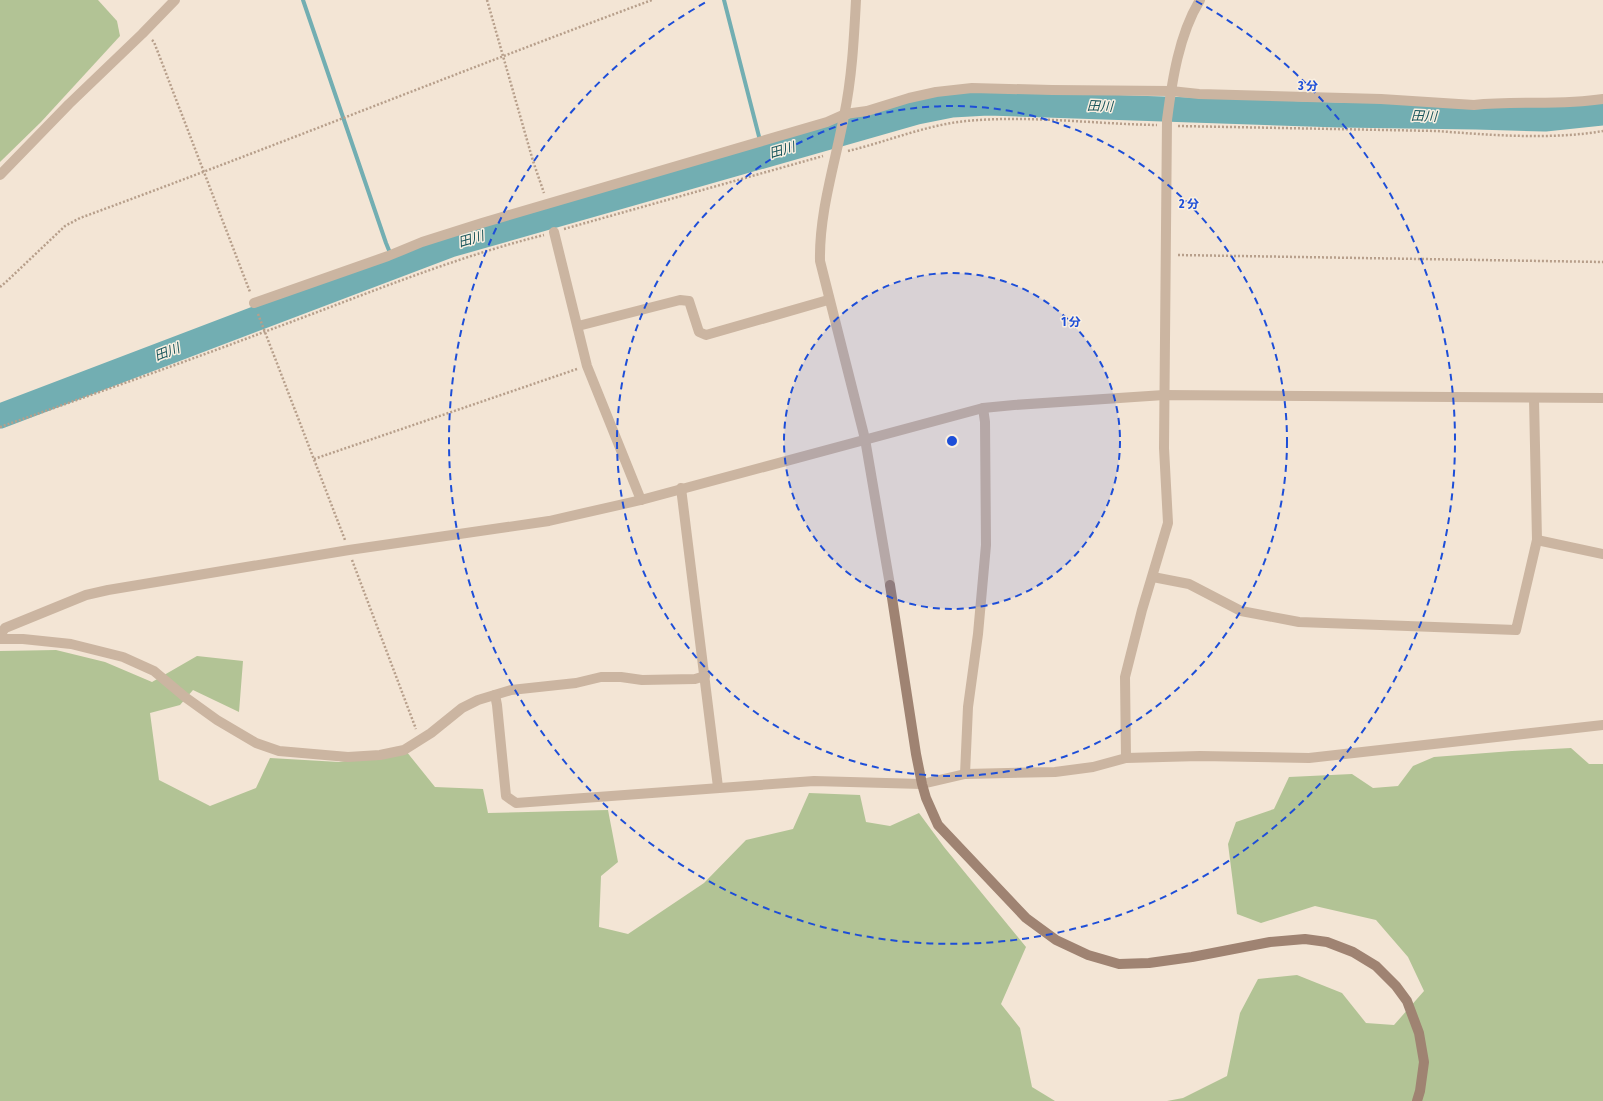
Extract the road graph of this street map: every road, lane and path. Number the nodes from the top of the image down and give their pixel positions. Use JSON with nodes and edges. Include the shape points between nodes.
{"nodes":[{"id":1,"x":174,"y":0,"type":"edge"},
{"id":2,"x":487,"y":0,"type":"edge"},
{"id":3,"x":652,"y":0,"type":"edge"},
{"id":4,"x":856,"y":0,"type":"edge"},
{"id":5,"x":1200,"y":0,"type":"edge"},
{"id":6,"x":142,"y":34,"type":"junction"},
{"id":7,"x":504,"y":55,"type":"junction"},
{"id":8,"x":1170,"y":94,"type":"junction"},
{"id":9,"x":1603,"y":99,"type":"edge"},
{"id":10,"x":844,"y":118,"type":"junction"},
{"id":11,"x":1167,"y":123,"type":"junction"},
{"id":12,"x":1603,"y":131,"type":"edge"},
{"id":13,"x":837,"y":150,"type":"junction"},
{"id":14,"x":204,"y":172,"type":"junction"},
{"id":15,"x":0,"y":176,"type":"edge"},
{"id":16,"x":548,"y":203,"type":"junction"},
{"id":17,"x":554,"y":232,"type":"junction"},
{"id":18,"x":1165,"y":255,"type":"junction"},
{"id":19,"x":1603,"y":262,"type":"edge"},
{"id":20,"x":0,"y":287,"type":"edge"},
{"id":21,"x":828,"y":300,"type":"junction"},
{"id":22,"x":255,"y":306,"type":"junction"},
{"id":23,"x":578,"y":326,"type":"junction"},
{"id":24,"x":264,"y":332,"type":"junction"},
{"id":25,"x":587,"y":366,"type":"junction"},
{"id":26,"x":1164,"y":395,"type":"junction"},
{"id":27,"x":1534,"y":398,"type":"junction"},
{"id":28,"x":1603,"y":398,"type":"edge"},
{"id":29,"x":983,"y":408,"type":"junction"},
{"id":30,"x":0,"y":428,"type":"edge"},
{"id":31,"x":865,"y":439,"type":"junction"},
{"id":32,"x":314,"y":459,"type":"junction"},
{"id":33,"x":680,"y":488,"type":"junction"},
{"id":34,"x":641,"y":500,"type":"junction"},
{"id":35,"x":1537,"y":540,"type":"junction"},
{"id":36,"x":349,"y":550,"type":"junction"},
{"id":37,"x":1603,"y":554,"type":"edge"},
{"id":38,"x":1153,"y":577,"type":"junction"},
{"id":39,"x":0,"y":635,"type":"edge"},
{"id":40,"x":0,"y":639,"type":"edge"},
{"id":41,"x":705,"y":676,"type":"junction"},
{"id":42,"x":495,"y":695,"type":"junction"},
{"id":43,"x":1603,"y":725,"type":"edge"},
{"id":44,"x":421,"y":739,"type":"junction"},
{"id":45,"x":1126,"y":758,"type":"junction"},
{"id":46,"x":965,"y":774,"type":"junction"},
{"id":47,"x":922,"y":784,"type":"junction"},
{"id":48,"x":718,"y":787,"type":"junction"},
{"id":49,"x":1417,"y":1101,"type":"edge"}],
"edges":[{"from":1,"to":6,"type":"street"},
{"from":2,"to":7,"type":"path"},
{"from":3,"to":7,"type":"path"},
{"from":4,"to":10,"type":"street"},
{"from":5,"to":8,"type":"street","via":[[1182,43]]},
{"from":6,"to":14,"type":"path","via":[[154,42]]},
{"from":6,"to":15,"type":"street","via":[[69,104]]},
{"from":7,"to":14,"type":"path"},
{"from":7,"to":16,"type":"path","via":[[533,161]]},
{"from":8,"to":9,"type":"street","via":[[1381,99],[1474,105],[1583,103]]},
{"from":8,"to":10,"type":"street","via":[[972,88],[909,98]]},
{"from":8,"to":11,"type":"street"},
{"from":10,"to":13,"type":"street"},
{"from":10,"to":16,"type":"street"},
{"from":11,"to":12,"type":"path","via":[[1472,134],[1551,135]]},
{"from":11,"to":13,"type":"path","via":[[1002,119],[964,122]]},
{"from":11,"to":18,"type":"street"},
{"from":13,"to":17,"type":"path"},
{"from":13,"to":21,"type":"street","via":[[819,239],[820,261]]},
{"from":14,"to":20,"type":"path","via":[[80,218],[65,226]]},
{"from":14,"to":22,"type":"path"},
{"from":16,"to":22,"type":"street","via":[[422,242]]},
{"from":17,"to":23,"type":"street"},
{"from":17,"to":24,"type":"path","via":[[512,243],[402,280]]},
{"from":18,"to":19,"type":"path"},
{"from":18,"to":26,"type":"street"},
{"from":21,"to":23,"type":"street","via":[[706,335],[699,332],[689,301],[680,300]]},
{"from":21,"to":31,"type":"street"},
{"from":22,"to":24,"type":"path"},
{"from":23,"to":25,"type":"street"},
{"from":24,"to":30,"type":"path"},
{"from":24,"to":32,"type":"path"},
{"from":25,"to":32,"type":"path"},
{"from":25,"to":34,"type":"street"},
{"from":26,"to":27,"type":"street"},
{"from":26,"to":29,"type":"street"},
{"from":26,"to":38,"type":"street","via":[[1168,523]]},
{"from":27,"to":28,"type":"street"},
{"from":27,"to":35,"type":"street"},
{"from":29,"to":31,"type":"street"},
{"from":29,"to":46,"type":"street","via":[[986,545],[968,707]]},
{"from":31,"to":33,"type":"street"},
{"from":31,"to":47,"type":"street"},
{"from":32,"to":36,"type":"path"},
{"from":33,"to":34,"type":"street"},
{"from":33,"to":41,"type":"street"},
{"from":34,"to":36,"type":"street","via":[[550,521]]},
{"from":35,"to":37,"type":"street"},
{"from":35,"to":38,"type":"street","via":[[1516,630],[1299,622],[1241,611],[1189,584]]},
{"from":36,"to":39,"type":"street","via":[[86,595],[5,628]]},
{"from":36,"to":44,"type":"path"},
{"from":38,"to":45,"type":"street","via":[[1125,677]]},
{"from":40,"to":44,"type":"street","via":[[71,644],[123,657],[154,670],[185,697],[256,744],[278,751],[348,757],[380,755],[404,750]]},
{"from":41,"to":42,"type":"street","via":[[642,680],[601,677],[576,683],[511,690]]},
{"from":41,"to":48,"type":"street"},
{"from":42,"to":44,"type":"street","via":[[462,708]]},
{"from":42,"to":48,"type":"street","via":[[506,796],[516,803]]},
{"from":43,"to":45,"type":"street","via":[[1309,758]]},
{"from":45,"to":46,"type":"street","via":[[1093,767],[1055,772]]},
{"from":46,"to":47,"type":"street"},
{"from":47,"to":48,"type":"street","via":[[814,781]]},
{"from":47,"to":49,"type":"street","via":[[938,825],[1026,918],[1056,940],[1088,955],[1119,964],[1150,963],[1270,942],[1305,939],[1353,952],[1376,966],[1407,1001],[1419,1033],[1424,1062]]}]}
